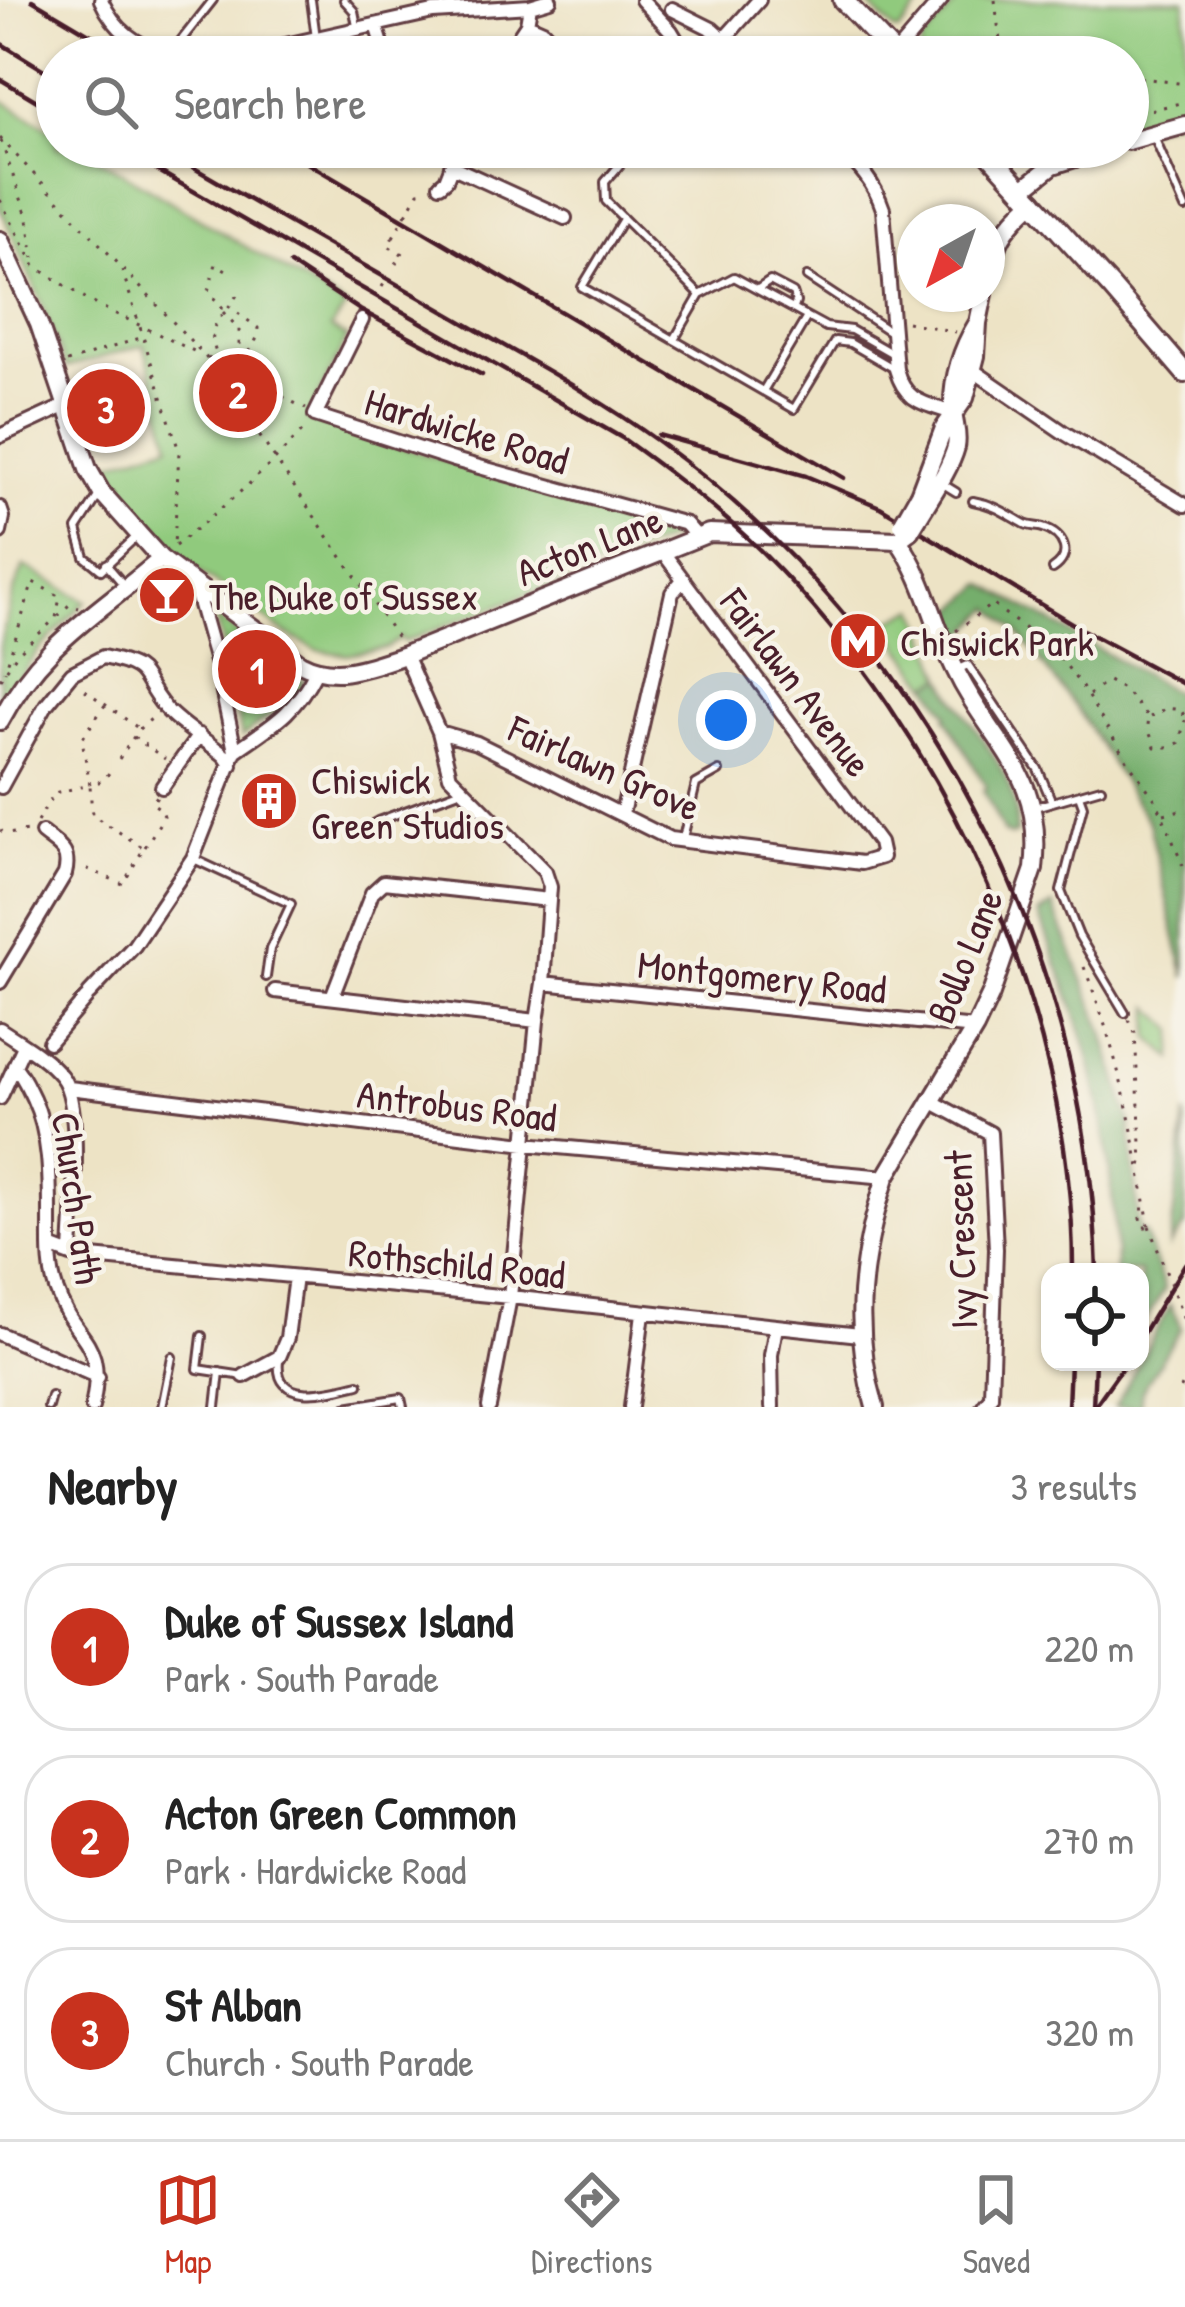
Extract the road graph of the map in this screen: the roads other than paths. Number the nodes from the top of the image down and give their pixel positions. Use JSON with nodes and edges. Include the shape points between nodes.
{"nodes":[{"id":1,"x":101,"y":0,"type":"edge"},
{"id":2,"x":213,"y":0,"type":"edge"},
{"id":3,"x":311,"y":0,"type":"edge"},
{"id":4,"x":344,"y":0,"type":"edge"},
{"id":5,"x":550,"y":0,"type":"edge"},
{"id":6,"x":642,"y":0,"type":"edge"},
{"id":7,"x":759,"y":0,"type":"edge"},
{"id":8,"x":843,"y":0,"type":"edge"},
{"id":9,"x":940,"y":0,"type":"edge"},
{"id":10,"x":524,"y":7,"type":"junction"},
{"id":11,"x":672,"y":9,"type":"dead end"},
{"id":12,"x":527,"y":24,"type":"junction"},
{"id":13,"x":376,"y":25,"type":"junction"},
{"id":14,"x":358,"y":29,"type":"junction"},
{"id":15,"x":126,"y":36,"type":"edge"},
{"id":16,"x":185,"y":36,"type":"edge"},
{"id":17,"x":316,"y":36,"type":"edge"},
{"id":18,"x":325,"y":36,"type":"edge"},
{"id":19,"x":379,"y":36,"type":"edge"},
{"id":20,"x":519,"y":36,"type":"edge"},
{"id":21,"x":547,"y":36,"type":"edge"},
{"id":22,"x":673,"y":36,"type":"edge"},
{"id":23,"x":720,"y":36,"type":"edge"},
{"id":24,"x":727,"y":36,"type":"edge"},
{"id":25,"x":877,"y":36,"type":"edge"},
{"id":26,"x":912,"y":36,"type":"edge"},
{"id":27,"x":1185,"y":124,"type":"edge"},
{"id":28,"x":1152,"y":134,"type":"junction"},
{"id":29,"x":1149,"y":135,"type":"edge"},
{"id":30,"x":451,"y":168,"type":"edge"},
{"id":31,"x":456,"y":168,"type":"edge"},
{"id":32,"x":618,"y":168,"type":"edge"},
{"id":33,"x":860,"y":168,"type":"edge"},
{"id":34,"x":1003,"y":168,"type":"edge"},
{"id":35,"x":1050,"y":168,"type":"edge"},
{"id":36,"x":440,"y":185,"type":"dead end"},
{"id":37,"x":1028,"y":195,"type":"junction"},
{"id":38,"x":1185,"y":208,"type":"edge"},
{"id":39,"x":565,"y":218,"type":"dead end"},
{"id":40,"x":623,"y":219,"type":"junction"},
{"id":41,"x":1005,"y":229,"type":"edge"},
{"id":42,"x":0,"y":240,"type":"edge"},
{"id":43,"x":6,"y":264,"type":"edge"},
{"id":44,"x":807,"y":277,"type":"dead end"},
{"id":45,"x":758,"y":289,"type":"junction"},
{"id":46,"x":700,"y":295,"type":"junction"},
{"id":47,"x":793,"y":309,"type":"junction"},
{"id":48,"x":980,"y":312,"type":"edge"},
{"id":49,"x":808,"y":317,"type":"junction"},
{"id":50,"x":362,"y":320,"type":"dead end"},
{"id":51,"x":978,"y":323,"type":"junction"},
{"id":52,"x":826,"y":327,"type":"junction"},
{"id":53,"x":894,"y":327,"type":"junction"},
{"id":54,"x":674,"y":340,"type":"junction"},
{"id":55,"x":835,"y":341,"type":"junction"},
{"id":56,"x":896,"y":363,"type":"junction"},
{"id":57,"x":974,"y":371,"type":"junction"},
{"id":58,"x":1185,"y":373,"type":"edge"},
{"id":59,"x":764,"y":391,"type":"junction"},
{"id":60,"x":65,"y":406,"type":"junction"},
{"id":61,"x":952,"y":412,"type":"junction"},
{"id":62,"x":0,"y":436,"type":"edge"},
{"id":63,"x":101,"y":492,"type":"junction"},
{"id":64,"x":924,"y":497,"type":"junction"},
{"id":65,"x":973,"y":501,"type":"dead end"},
{"id":66,"x":1185,"y":505,"type":"edge"},
{"id":67,"x":0,"y":508,"type":"edge"},
{"id":68,"x":0,"y":532,"type":"edge"},
{"id":69,"x":903,"y":532,"type":"junction"},
{"id":70,"x":139,"y":534,"type":"junction"},
{"id":71,"x":698,"y":538,"type":"junction"},
{"id":72,"x":662,"y":551,"type":"junction"},
{"id":73,"x":168,"y":553,"type":"junction"},
{"id":74,"x":106,"y":564,"type":"junction"},
{"id":75,"x":1053,"y":569,"type":"dead end"},
{"id":76,"x":683,"y":580,"type":"junction"},
{"id":77,"x":126,"y":587,"type":"junction"},
{"id":78,"x":195,"y":587,"type":"junction"},
{"id":79,"x":403,"y":651,"type":"junction"},
{"id":80,"x":308,"y":667,"type":"junction"},
{"id":81,"x":955,"y":670,"type":"junction"},
{"id":82,"x":0,"y":722,"type":"edge"},
{"id":83,"x":439,"y":733,"type":"junction"},
{"id":84,"x":200,"y":735,"type":"junction"},
{"id":85,"x":233,"y":758,"type":"junction"},
{"id":86,"x":718,"y":771,"type":"dead end"},
{"id":87,"x":1,"y":787,"type":"edge"},
{"id":88,"x":162,"y":788,"type":"road end"},
{"id":89,"x":1101,"y":788,"type":"dead end"},
{"id":90,"x":462,"y":790,"type":"junction"},
{"id":91,"x":1079,"y":795,"type":"junction"},
{"id":92,"x":1052,"y":802,"type":"junction"},
{"id":93,"x":1033,"y":807,"type":"junction"},
{"id":94,"x":622,"y":814,"type":"junction"},
{"id":95,"x":364,"y":829,"type":"dead end"},
{"id":96,"x":42,"y":832,"type":"dead end"},
{"id":97,"x":682,"y":842,"type":"junction"},
{"id":98,"x":882,"y":850,"type":"joint"},
{"id":99,"x":193,"y":858,"type":"junction"},
{"id":100,"x":549,"y":900,"type":"junction"},
{"id":101,"x":6,"y":960,"type":"edge"},
{"id":102,"x":266,"y":976,"type":"dead end"},
{"id":103,"x":0,"y":982,"type":"edge"},
{"id":104,"x":543,"y":983,"type":"junction"},
{"id":105,"x":274,"y":992,"type":"dead end"},
{"id":106,"x":332,"y":997,"type":"junction"},
{"id":107,"x":1125,"y":1013,"type":"road end"},
{"id":108,"x":537,"y":1021,"type":"junction"},
{"id":109,"x":975,"y":1028,"type":"junction"},
{"id":110,"x":0,"y":1029,"type":"edge"},
{"id":111,"x":49,"y":1042,"type":"dead end"},
{"id":112,"x":24,"y":1046,"type":"junction"},
{"id":113,"x":14,"y":1066,"type":"junction"},
{"id":114,"x":69,"y":1088,"type":"junction"},
{"id":115,"x":0,"y":1098,"type":"edge"},
{"id":116,"x":932,"y":1101,"type":"junction"},
{"id":117,"x":74,"y":1137,"type":"junction"},
{"id":118,"x":45,"y":1141,"type":"junction"},
{"id":119,"x":525,"y":1144,"type":"junction"},
{"id":120,"x":886,"y":1178,"type":"junction"},
{"id":121,"x":50,"y":1247,"type":"junction"},
{"id":122,"x":70,"y":1255,"type":"junction"},
{"id":123,"x":295,"y":1277,"type":"junction"},
{"id":124,"x":510,"y":1297,"type":"junction"},
{"id":125,"x":643,"y":1313,"type":"junction"},
{"id":126,"x":776,"y":1327,"type":"junction"},
{"id":127,"x":0,"y":1334,"type":"edge"},
{"id":128,"x":860,"y":1335,"type":"junction"},
{"id":129,"x":202,"y":1336,"type":"dead end"},
{"id":130,"x":172,"y":1357,"type":"dead end"},
{"id":131,"x":279,"y":1357,"type":"junction"},
{"id":132,"x":220,"y":1372,"type":"junction"},
{"id":133,"x":244,"y":1376,"type":"joint"},
{"id":134,"x":98,"y":1377,"type":"junction"},
{"id":135,"x":359,"y":1384,"type":"dead end"},
{"id":136,"x":51,"y":1396,"type":"dead end"},
{"id":137,"x":48,"y":1407,"type":"edge"},
{"id":138,"x":92,"y":1407,"type":"edge"},
{"id":139,"x":162,"y":1407,"type":"edge"},
{"id":140,"x":215,"y":1407,"type":"edge"},
{"id":141,"x":346,"y":1407,"type":"edge"},
{"id":142,"x":403,"y":1407,"type":"edge"},
{"id":143,"x":489,"y":1407,"type":"edge"},
{"id":144,"x":631,"y":1407,"type":"edge"},
{"id":145,"x":772,"y":1407,"type":"edge"},
{"id":146,"x":875,"y":1407,"type":"edge"},
{"id":147,"x":983,"y":1407,"type":"edge"}],
"edges":[{"from":1,"to":15,"type":"street"},
{"from":2,"to":16,"type":"lane"},
{"from":3,"to":17,"type":"lane"},
{"from":4,"to":14,"type":"lane"},
{"from":5,"to":10,"type":"street"},
{"from":6,"to":22,"type":"street"},
{"from":7,"to":24,"type":"street"},
{"from":8,"to":25,"type":"main road"},
{"from":9,"to":26,"type":"street"},
{"from":10,"to":12,"type":"street"},
{"from":10,"to":13,"type":"street","via":[[433,12]]},
{"from":11,"to":23,"type":"street"},
{"from":12,"to":20,"type":"street"},
{"from":12,"to":21,"type":"street"},
{"from":13,"to":14,"type":"street"},
{"from":13,"to":19,"type":"street"},
{"from":14,"to":18,"type":"street"},
{"from":27,"to":28,"type":"main road"},
{"from":28,"to":29,"type":"main road"},
{"from":28,"to":38,"type":"lane"},
{"from":30,"to":36,"type":"street"},
{"from":31,"to":39,"type":"street"},
{"from":32,"to":40,"type":"lane","via":[[603,187]]},
{"from":33,"to":53,"type":"street","via":[[884,209]]},
{"from":34,"to":37,"type":"main road"},
{"from":35,"to":37,"type":"main road"},
{"from":37,"to":41,"type":"main road"},
{"from":37,"to":58,"type":"main road","via":[[1091,264],[1103,293],[1139,319]]},
{"from":40,"to":46,"type":"lane"},
{"from":40,"to":54,"type":"lane","via":[[582,287]]},
{"from":42,"to":43,"type":"main road"},
{"from":43,"to":60,"type":"main road","via":[[39,324]]},
{"from":44,"to":53,"type":"lane"},
{"from":45,"to":46,"type":"lane","via":[[734,277]]},
{"from":45,"to":47,"type":"lane"},
{"from":45,"to":47,"type":"lane","via":[[770,281],[793,293]]},
{"from":46,"to":54,"type":"lane"},
{"from":47,"to":49,"type":"lane"},
{"from":48,"to":51,"type":"main road"},
{"from":49,"to":52,"type":"lane"},
{"from":49,"to":59,"type":"lane"},
{"from":50,"to":71,"type":"street","name":"Hardwicke Road","via":[[315,415],[686,524]]},
{"from":51,"to":57,"type":"main road"},
{"from":51,"to":61,"type":"main road","via":[[965,343]]},
{"from":52,"to":55,"type":"lane"},
{"from":52,"to":56,"type":"lane","via":[[851,330]]},
{"from":53,"to":56,"type":"street"},
{"from":54,"to":59,"type":"lane"},
{"from":55,"to":56,"type":"lane"},
{"from":55,"to":59,"type":"lane","via":[[794,409]]},
{"from":56,"to":61,"type":"street","via":[[908,395]]},
{"from":57,"to":61,"type":"main road"},
{"from":57,"to":66,"type":"street"},
{"from":60,"to":62,"type":"street"},
{"from":60,"to":63,"type":"main road"},
{"from":61,"to":64,"type":"main road"},
{"from":61,"to":64,"type":"main road","via":[[958,434],[948,487]]},
{"from":63,"to":70,"type":"main road"},
{"from":63,"to":74,"type":"lane","via":[[77,529],[85,556],[101,570]]},
{"from":64,"to":69,"type":"main road","bridge":true},
{"from":65,"to":75,"type":"lane","via":[[1064,542],[1064,560]]},
{"from":67,"to":68,"type":"street"},
{"from":69,"to":71,"type":"main road","name":"Acton Lane"},
{"from":69,"to":81,"type":"main road","name":"Bollo Lane"},
{"from":70,"to":73,"type":"main road"},
{"from":70,"to":74,"type":"lane"},
{"from":71,"to":72,"type":"main road","name":"Acton Lane"},
{"from":72,"to":76,"type":"street","name":"Fairlawn Avenue"},
{"from":72,"to":79,"type":"main road","name":"Acton Lane"},
{"from":73,"to":77,"type":"main road"},
{"from":73,"to":78,"type":"main road"},
{"from":74,"to":77,"type":"lane"},
{"from":76,"to":94,"type":"street","via":[[672,593]]},
{"from":76,"to":98,"type":"street","name":"Fairlawn Avenue"},
{"from":77,"to":82,"type":"main road","via":[[44,656]]},
{"from":78,"to":80,"type":"main road"},
{"from":78,"to":85,"type":"street"},
{"from":79,"to":80,"type":"main road","name":"Acton Lane","via":[[337,674]]},
{"from":79,"to":83,"type":"street"},
{"from":80,"to":85,"type":"street","via":[[303,696],[290,712]]},
{"from":81,"to":92,"type":"lane","via":[[968,664]]},
{"from":81,"to":93,"type":"main road","name":"Bollo Lane"},
{"from":83,"to":90,"type":"street"},
{"from":83,"to":94,"type":"street","name":"Fairlawn Grove","via":[[477,743]]},
{"from":84,"to":85,"type":"street"},
{"from":84,"to":87,"type":"street","via":[[165,708],[144,673],[103,657],[72,673],[46,705]]},
{"from":84,"to":88,"type":"street"},
{"from":85,"to":99,"type":"street"},
{"from":86,"to":97,"type":"lane","via":[[696,784]]},
{"from":89,"to":91,"type":"lane"},
{"from":90,"to":95,"type":"lane"},
{"from":90,"to":100,"type":"street","via":[[545,872]]},
{"from":91,"to":92,"type":"lane"},
{"from":91,"to":107,"type":"lane","via":[[1061,891]]},
{"from":92,"to":93,"type":"lane"},
{"from":93,"to":109,"type":"main road","name":"Bollo Lane","via":[[1034,869]]},
{"from":94,"to":97,"type":"street","name":"Fairlawn Grove"},
{"from":96,"to":101,"type":"street","via":[[64,851],[65,874]]},
{"from":97,"to":98,"type":"street","name":"Fairlawn Grove","via":[[862,863]]},
{"from":99,"to":102,"type":"lane","via":[[291,904],[269,949]]},
{"from":99,"to":111,"type":"street","via":[[134,946]]},
{"from":100,"to":104,"type":"street"},
{"from":100,"to":106,"type":"street","via":[[384,882],[372,893]]},
{"from":101,"to":103,"type":"street"},
{"from":104,"to":108,"type":"street"},
{"from":104,"to":109,"type":"street","name":"Montgomery Road"},
{"from":105,"to":106,"type":"street"},
{"from":106,"to":108,"type":"street"},
{"from":108,"to":119,"type":"street"},
{"from":109,"to":116,"type":"main road","name":"Bollo Lane"},
{"from":110,"to":112,"type":"street"},
{"from":112,"to":113,"type":"street"},
{"from":112,"to":114,"type":"street"},
{"from":113,"to":115,"type":"street"},
{"from":113,"to":118,"type":"street","name":"Church Path"},
{"from":114,"to":117,"type":"street"},
{"from":114,"to":119,"type":"street","name":"Antrobus Road"},
{"from":116,"to":120,"type":"main road","name":"Bollo Lane"},
{"from":116,"to":147,"type":"street","name":"Ivy Crescent","via":[[990,1133],[996,1250],[991,1396]]},
{"from":117,"to":118,"type":"street"},
{"from":117,"to":122,"type":"street"},
{"from":118,"to":121,"type":"street","name":"Church Path"},
{"from":119,"to":120,"type":"street","name":"Antrobus Road"},
{"from":119,"to":124,"type":"street"},
{"from":120,"to":128,"type":"main road","name":"Bollo Lane","via":[[861,1286]]},
{"from":121,"to":122,"type":"street","name":"Rothschild Road"},
{"from":121,"to":134,"type":"street","name":"Church Path","via":[[55,1286]]},
{"from":122,"to":123,"type":"street","name":"Rothschild Road"},
{"from":123,"to":124,"type":"street","name":"Rothschild Road"},
{"from":123,"to":131,"type":"street"},
{"from":124,"to":125,"type":"street","name":"Rothschild Road"},
{"from":124,"to":143,"type":"street"},
{"from":125,"to":126,"type":"street","name":"Rothschild Road"},
{"from":125,"to":144,"type":"street"},
{"from":126,"to":128,"type":"street","name":"Rothschild Road"},
{"from":126,"to":145,"type":"street"},
{"from":127,"to":134,"type":"street"},
{"from":128,"to":146,"type":"main road","name":"Bollo Lane"},
{"from":129,"to":132,"type":"lane","via":[[198,1369]]},
{"from":130,"to":139,"type":"lane"},
{"from":131,"to":133,"type":"street"},
{"from":131,"to":135,"type":"lane","via":[[290,1392]]},
{"from":132,"to":133,"type":"lane"},
{"from":132,"to":140,"type":"lane"},
{"from":134,"to":138,"type":"street"},
{"from":136,"to":137,"type":"lane"},
{"from":141,"to":142,"type":"lane","via":[[401,1398]]}]}
